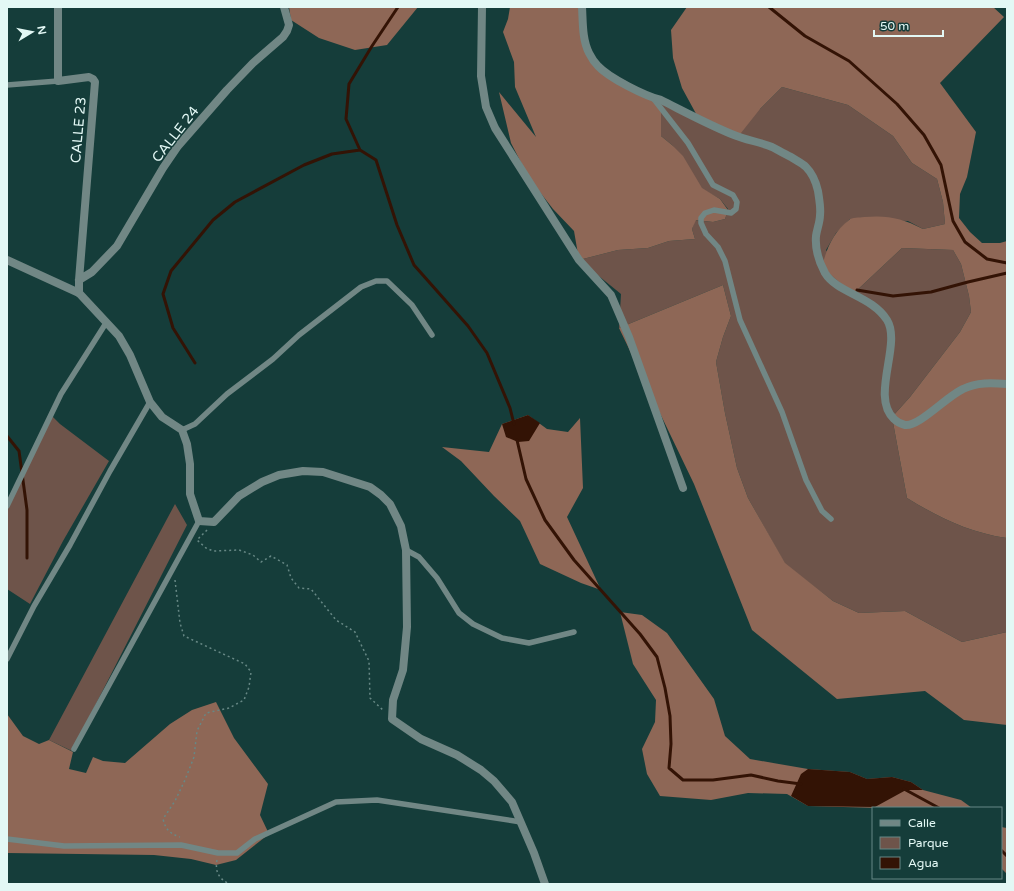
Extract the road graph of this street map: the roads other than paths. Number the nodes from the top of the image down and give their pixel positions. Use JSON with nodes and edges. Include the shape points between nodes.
{"nodes":[{"id":1,"x":58,"y":7,"type":"edge"},
{"id":2,"x":284,"y":7,"type":"edge"},
{"id":3,"x":482,"y":7,"type":"edge"},
{"id":4,"x":582,"y":7,"type":"edge"},
{"id":5,"x":58,"y":81,"type":"junction"},
{"id":6,"x":7,"y":85,"type":"edge"},
{"id":7,"x":653,"y":98,"type":"junction"},
{"id":8,"x":7,"y":260,"type":"edge"},
{"id":9,"x":79,"y":280,"type":"junction"},
{"id":10,"x":79,"y":293,"type":"junction"},
{"id":11,"x":106,"y":323,"type":"junction"},
{"id":12,"x":432,"y":334,"type":"dead end"},
{"id":13,"x":1007,"y":384,"type":"edge"},
{"id":14,"x":150,"y":402,"type":"junction"},
{"id":15,"x":182,"y":430,"type":"junction"},
{"id":16,"x":683,"y":488,"type":"dead end"},
{"id":17,"x":7,"y":506,"type":"edge"},
{"id":18,"x":831,"y":519,"type":"dead end"},
{"id":19,"x":199,"y":520,"type":"junction"},
{"id":20,"x":406,"y":550,"type":"junction"},
{"id":21,"x":574,"y":632,"type":"dead end"},
{"id":22,"x":7,"y":659,"type":"edge"},
{"id":23,"x":74,"y":749,"type":"dead end"},
{"id":24,"x":521,"y":822,"type":"junction"},
{"id":25,"x":7,"y":839,"type":"edge"},
{"id":26,"x":545,"y":884,"type":"edge"}],
"edges":[{"from":1,"to":5,"type":"street","name":"CALLE 23"},
{"from":2,"to":9,"type":"street","name":"CALLE 24","via":[[289,25],[287,31],[227,90],[178,146],[117,246],[92,272]]},
{"from":3,"to":16,"type":"street","via":[[481,76],[486,107],[495,128],[579,260],[611,295],[629,337]]},
{"from":4,"to":7,"type":"street","via":[[584,38],[589,53],[598,66],[612,77]]},
{"from":5,"to":6,"type":"lane"},
{"from":5,"to":9,"type":"street","name":"CALLE 23","via":[[89,77],[95,82]]},
{"from":7,"to":13,"type":"street","via":[[736,136],[771,146],[805,166],[813,176],[818,190],[820,214],[816,237],[820,266],[828,278],[873,304],[888,321],[891,336],[885,398],[890,415],[898,423],[914,424],[963,389],[977,384]]},
{"from":7,"to":18,"type":"lane","via":[[688,143],[713,185],[733,195],[737,202],[736,209],[731,213],[714,210],[704,213],[701,223],[725,261],[740,320],[782,412],[806,480],[822,511]]},
{"from":8,"to":10,"type":"street"},
{"from":9,"to":10,"type":"street","name":"CALLE 23"},
{"from":10,"to":11,"type":"street"},
{"from":11,"to":14,"type":"street","via":[[119,336],[130,355]]},
{"from":11,"to":17,"type":"lane","via":[[61,394]]},
{"from":12,"to":15,"type":"lane","via":[[412,305],[388,281],[376,281],[361,287],[227,394],[195,424]]},
{"from":14,"to":15,"type":"street","via":[[162,417]]},
{"from":14,"to":22,"type":"lane","via":[[34,606]]},
{"from":15,"to":19,"type":"street","via":[[190,464],[190,494]]},
{"from":19,"to":20,"type":"street","via":[[214,522],[239,496],[279,475],[303,471],[323,472],[381,494],[390,504],[401,526]]},
{"from":19,"to":23,"type":"lane"},
{"from":20,"to":21,"type":"lane","via":[[419,557],[438,578],[459,613],[473,624],[502,638],[529,643]]},
{"from":20,"to":24,"type":"street","via":[[407,627],[403,670],[393,700],[392,719],[421,739],[457,755],[481,770],[512,802]]},
{"from":24,"to":25,"type":"lane","via":[[377,800],[336,802],[254,839],[237,852],[218,853],[181,845],[64,846]]},
{"from":24,"to":26,"type":"street"}]}
